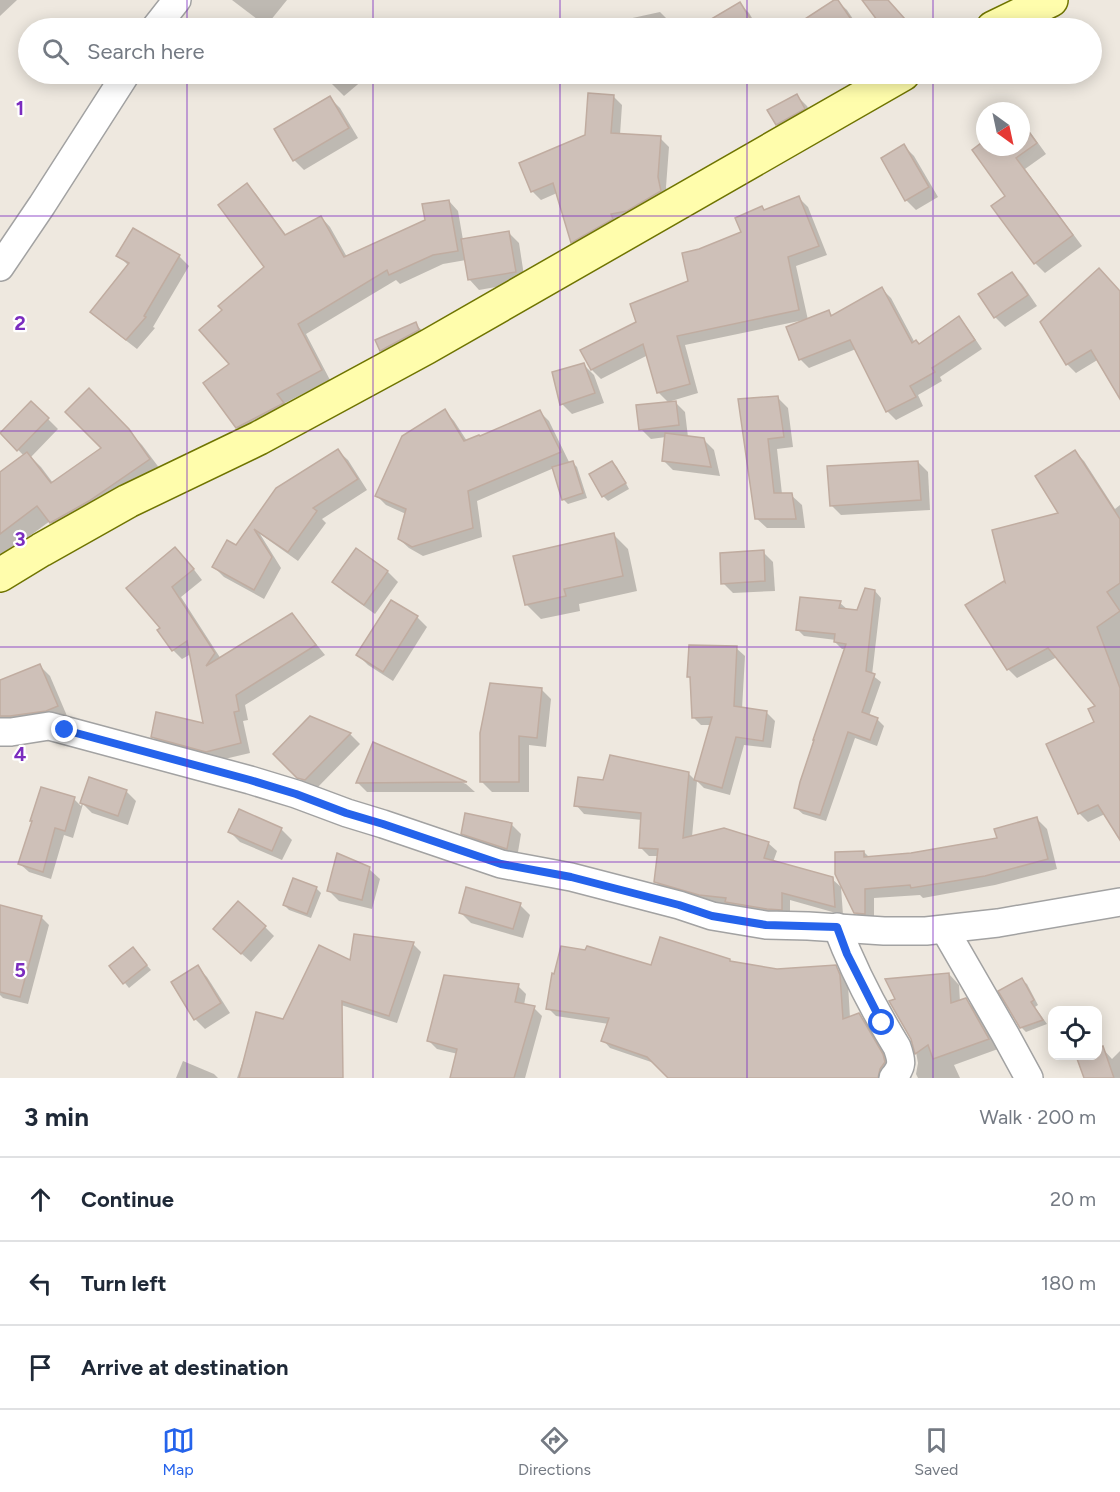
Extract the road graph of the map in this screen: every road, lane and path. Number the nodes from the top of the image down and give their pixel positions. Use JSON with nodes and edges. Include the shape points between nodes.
{"nodes":[{"id":1,"x":177,"y":0,"type":"edge"},
{"id":2,"x":1051,"y":0,"type":"edge"},
{"id":3,"x":163,"y":18,"type":"edge"},
{"id":4,"x":1014,"y":18,"type":"edge"},
{"id":5,"x":120,"y":84,"type":"edge"},
{"id":6,"x":886,"y":84,"type":"edge"},
{"id":7,"x":0,"y":267,"type":"edge"},
{"id":8,"x":0,"y":575,"type":"edge"},
{"id":9,"x":0,"y":732,"type":"edge"},
{"id":10,"x":1120,"y":902,"type":"edge"},
{"id":11,"x":837,"y":927,"type":"junction"},
{"id":12,"x":945,"y":930,"type":"junction"},
{"id":13,"x":893,"y":1078,"type":"edge"},
{"id":14,"x":1029,"y":1078,"type":"edge"}],
"edges":[{"from":1,"to":3,"type":"street"},
{"from":2,"to":4,"type":"street"},
{"from":5,"to":7,"type":"street"},
{"from":6,"to":8,"type":"street","via":[[427,347],[259,438],[128,501]]},
{"from":9,"to":11,"type":"street","via":[[49,726],[296,794],[501,864],[593,882],[712,916],[766,925]]},
{"from":10,"to":12,"type":"street"},
{"from":11,"to":12,"type":"street"},
{"from":11,"to":13,"type":"street","via":[[860,980],[897,1047],[900,1069]]},
{"from":12,"to":14,"type":"street"}]}
